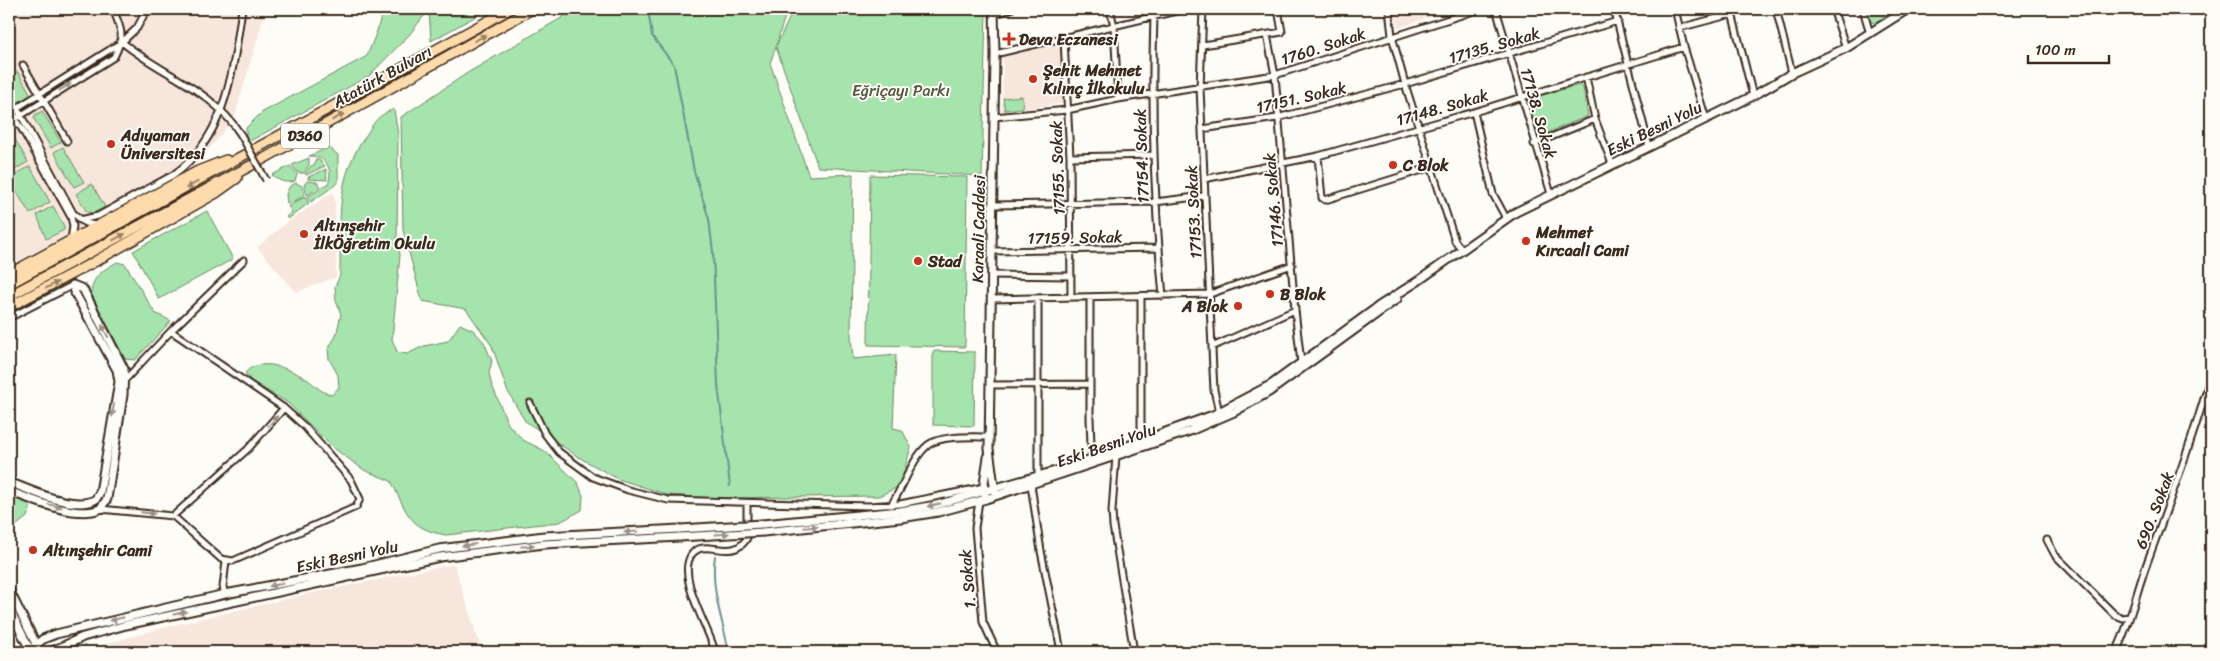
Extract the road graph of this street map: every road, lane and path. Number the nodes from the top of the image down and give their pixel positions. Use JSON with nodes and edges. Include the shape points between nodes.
{"nodes":[{"id":1,"x":113,"y":9,"type":"edge"},
{"id":2,"x":147,"y":9,"type":"edge"},
{"id":3,"x":242,"y":9,"type":"edge"},
{"id":4,"x":510,"y":9,"type":"edge"},
{"id":5,"x":532,"y":9,"type":"edge"},
{"id":6,"x":1011,"y":9,"type":"edge"},
{"id":7,"x":1110,"y":9,"type":"edge"},
{"id":8,"x":1184,"y":9,"type":"edge"},
{"id":9,"x":1203,"y":9,"type":"edge"},
{"id":10,"x":1278,"y":9,"type":"edge"},
{"id":11,"x":1389,"y":9,"type":"edge"},
{"id":12,"x":1451,"y":9,"type":"edge"},
{"id":13,"x":1480,"y":9,"type":"edge"},
{"id":14,"x":1496,"y":9,"type":"edge"},
{"id":15,"x":1614,"y":9,"type":"edge"},
{"id":16,"x":1675,"y":9,"type":"edge"},
{"id":17,"x":1776,"y":9,"type":"edge"},
{"id":18,"x":1833,"y":9,"type":"edge"},
{"id":19,"x":1863,"y":9,"type":"edge"},
{"id":20,"x":1908,"y":9,"type":"edge"},
{"id":21,"x":1732,"y":11,"type":"edge"},
{"id":22,"x":993,"y":12,"type":"edge"},
{"id":23,"x":1154,"y":15,"type":"junction"},
{"id":24,"x":1453,"y":16,"type":"junction"},
{"id":25,"x":1618,"y":21,"type":"junction"},
{"id":26,"x":1114,"y":26,"type":"junction"},
{"id":27,"x":1679,"y":28,"type":"junction"},
{"id":28,"x":1870,"y":34,"type":"junction"},
{"id":29,"x":1267,"y":36,"type":"junction"},
{"id":30,"x":1392,"y":36,"type":"junction"},
{"id":31,"x":1064,"y":39,"type":"junction"},
{"id":32,"x":122,"y":42,"type":"junction"},
{"id":33,"x":1202,"y":45,"type":"junction"},
{"id":34,"x":1684,"y":47,"type":"junction"},
{"id":35,"x":1846,"y":48,"type":"junction"},
{"id":36,"x":995,"y":54,"type":"junction"},
{"id":37,"x":1510,"y":54,"type":"junction"},
{"id":38,"x":1629,"y":63,"type":"junction"},
{"id":39,"x":23,"y":65,"type":"dead end"},
{"id":40,"x":1792,"y":73,"type":"junction"},
{"id":41,"x":1274,"y":75,"type":"junction"},
{"id":42,"x":1586,"y":77,"type":"junction"},
{"id":43,"x":1405,"y":84,"type":"junction"},
{"id":44,"x":1200,"y":88,"type":"junction"},
{"id":45,"x":40,"y":93,"type":"junction"},
{"id":46,"x":1151,"y":95,"type":"junction"},
{"id":47,"x":1753,"y":96,"type":"junction"},
{"id":48,"x":1523,"y":97,"type":"junction"},
{"id":49,"x":1118,"y":99,"type":"junction"},
{"id":50,"x":44,"y":100,"type":"junction"},
{"id":51,"x":17,"y":108,"type":"junction"},
{"id":52,"x":222,"y":110,"type":"junction"},
{"id":53,"x":1068,"y":110,"type":"junction"},
{"id":54,"x":1474,"y":112,"type":"junction"},
{"id":55,"x":9,"y":113,"type":"edge"},
{"id":56,"x":21,"y":115,"type":"junction"},
{"id":57,"x":994,"y":117,"type":"junction"},
{"id":58,"x":1277,"y":118,"type":"junction"},
{"id":59,"x":1595,"y":118,"type":"junction"},
{"id":60,"x":1706,"y":119,"type":"junction"},
{"id":61,"x":14,"y":120,"type":"junction"},
{"id":62,"x":9,"y":123,"type":"edge"},
{"id":63,"x":1419,"y":126,"type":"junction"},
{"id":64,"x":1202,"y":129,"type":"junction"},
{"id":65,"x":67,"y":141,"type":"dead end"},
{"id":66,"x":1534,"y":144,"type":"junction"},
{"id":67,"x":258,"y":146,"type":"junction"},
{"id":68,"x":1650,"y":146,"type":"junction"},
{"id":69,"x":1153,"y":155,"type":"junction"},
{"id":70,"x":1318,"y":156,"type":"junction"},
{"id":71,"x":1070,"y":157,"type":"junction"},
{"id":72,"x":265,"y":158,"type":"junction"},
{"id":73,"x":1283,"y":163,"type":"junction"},
{"id":74,"x":1612,"y":164,"type":"junction"},
{"id":75,"x":1432,"y":166,"type":"junction"},
{"id":76,"x":1204,"y":179,"type":"junction"},
{"id":77,"x":266,"y":180,"type":"dead end"},
{"id":78,"x":1551,"y":194,"type":"junction"},
{"id":79,"x":1204,"y":196,"type":"junction"},
{"id":80,"x":1155,"y":202,"type":"junction"},
{"id":81,"x":1071,"y":203,"type":"junction"},
{"id":82,"x":992,"y":205,"type":"junction"},
{"id":83,"x":1506,"y":218,"type":"junction"},
{"id":84,"x":80,"y":220,"type":"junction"},
{"id":85,"x":98,"y":226,"type":"junction"},
{"id":86,"x":70,"y":241,"type":"junction"},
{"id":87,"x":1158,"y":248,"type":"junction"},
{"id":88,"x":1071,"y":249,"type":"junction"},
{"id":89,"x":1462,"y":250,"type":"junction"},
{"id":90,"x":992,"y":251,"type":"junction"},
{"id":91,"x":244,"y":260,"type":"dead end"},
{"id":92,"x":1292,"y":265,"type":"junction"},
{"id":93,"x":9,"y":274,"type":"edge"},
{"id":94,"x":992,"y":275,"type":"junction"},
{"id":95,"x":1071,"y":276,"type":"junction"},
{"id":96,"x":1418,"y":282,"type":"junction"},
{"id":97,"x":9,"y":284,"type":"edge"},
{"id":98,"x":74,"y":285,"type":"joint"},
{"id":99,"x":1210,"y":294,"type":"junction"},
{"id":100,"x":9,"y":296,"type":"edge"},
{"id":101,"x":1163,"y":296,"type":"junction"},
{"id":102,"x":1071,"y":297,"type":"junction"},
{"id":103,"x":1142,"y":297,"type":"junction"},
{"id":104,"x":1038,"y":298,"type":"junction"},
{"id":105,"x":1090,"y":298,"type":"junction"},
{"id":106,"x":991,"y":299,"type":"junction"},
{"id":107,"x":9,"y":308,"type":"edge"},
{"id":108,"x":1295,"y":310,"type":"junction"},
{"id":109,"x":9,"y":318,"type":"edge"},
{"id":110,"x":171,"y":331,"type":"junction"},
{"id":111,"x":1212,"y":347,"type":"junction"},
{"id":112,"x":1301,"y":363,"type":"junction"},
{"id":113,"x":2211,"y":375,"type":"edge"},
{"id":114,"x":121,"y":382,"type":"junction"},
{"id":115,"x":1038,"y":384,"type":"junction"},
{"id":116,"x":1090,"y":384,"type":"junction"},
{"id":117,"x":991,"y":385,"type":"junction"},
{"id":118,"x":530,"y":403,"type":"dead end"},
{"id":119,"x":284,"y":408,"type":"junction"},
{"id":120,"x":1219,"y":412,"type":"junction"},
{"id":121,"x":989,"y":437,"type":"junction"},
{"id":122,"x":1141,"y":442,"type":"junction"},
{"id":123,"x":989,"y":449,"type":"junction"},
{"id":124,"x":1116,"y":456,"type":"junction"},
{"id":125,"x":1094,"y":458,"type":"junction"},
{"id":126,"x":1038,"y":476,"type":"junction"},
{"id":127,"x":9,"y":482,"type":"edge"},
{"id":128,"x":1030,"y":484,"type":"junction"},
{"id":129,"x":9,"y":491,"type":"edge"},
{"id":130,"x":994,"y":493,"type":"junction"},
{"id":131,"x":983,"y":495,"type":"junction"},
{"id":132,"x":747,"y":503,"type":"junction"},
{"id":133,"x":891,"y":504,"type":"junction"},
{"id":134,"x":100,"y":509,"type":"junction"},
{"id":135,"x":173,"y":516,"type":"junction"},
{"id":136,"x":680,"y":533,"type":"junction"},
{"id":137,"x":2048,"y":540,"type":"dead end"},
{"id":138,"x":226,"y":561,"type":"junction"},
{"id":139,"x":9,"y":590,"type":"edge"},
{"id":140,"x":225,"y":594,"type":"junction"},
{"id":141,"x":9,"y":608,"type":"edge"},
{"id":142,"x":2129,"y":616,"type":"junction"},
{"id":143,"x":29,"y":632,"type":"junction"},
{"id":144,"x":56,"y":634,"type":"junction"},
{"id":145,"x":36,"y":645,"type":"junction"},
{"id":146,"x":1061,"y":651,"type":"dead end"},
{"id":147,"x":29,"y":652,"type":"edge"},
{"id":148,"x":40,"y":652,"type":"edge"},
{"id":149,"x":50,"y":652,"type":"edge"},
{"id":150,"x":715,"y":652,"type":"edge"},
{"id":151,"x":997,"y":652,"type":"edge"},
{"id":152,"x":1134,"y":652,"type":"edge"},
{"id":153,"x":2116,"y":652,"type":"edge"}],
"edges":[{"from":1,"to":32,"type":"street"},
{"from":2,"to":32,"type":"street","via":[[137,28]]},
{"from":3,"to":52,"type":"street","via":[[230,84]]},
{"from":4,"to":67,"type":"highway","name":"Atatürk Bulvarı","number":"D360"},
{"from":72,"to":5,"type":"highway","name":"Atatürk Bulvarı","number":"D360","one_way":true},
{"from":6,"to":22,"type":"street"},
{"from":7,"to":26,"type":"street"},
{"from":8,"to":23,"type":"street"},
{"from":9,"to":33,"type":"street","name":"17153. Sokak"},
{"from":10,"to":29,"type":"street","via":[[1282,32]]},
{"from":11,"to":30,"type":"street"},
{"from":12,"to":24,"type":"street"},
{"from":13,"to":24,"type":"street","name":"1760. Sokak"},
{"from":14,"to":37,"type":"street","name":"17138. Sokak"},
{"from":15,"to":25,"type":"street"},
{"from":16,"to":27,"type":"street"},
{"from":17,"to":40,"type":"street"},
{"from":18,"to":35,"type":"street"},
{"from":19,"to":28,"type":"street"},
{"from":20,"to":28,"type":"main road","name":"Eski Besni Yolu"},
{"from":21,"to":27,"type":"street"},
{"from":21,"to":47,"type":"street"},
{"from":22,"to":36,"type":"main road","name":"Karaali Caddesi"},
{"from":23,"to":26,"type":"street"},
{"from":23,"to":46,"type":"street","name":"17154. Sokak"},
{"from":24,"to":30,"type":"street","name":"1760. Sokak"},
{"from":25,"to":37,"type":"street","name":"17135. Sokak"},
{"from":25,"to":38,"type":"street"},
{"from":26,"to":31,"type":"street"},
{"from":26,"to":49,"type":"street"},
{"from":27,"to":34,"type":"street"},
{"from":28,"to":35,"type":"main road","name":"Eski Besni Yolu"},
{"from":29,"to":33,"type":"street"},
{"from":29,"to":41,"type":"street","name":"17146. Sokak"},
{"from":30,"to":41,"type":"street","name":"1760. Sokak"},
{"from":30,"to":43,"type":"street"},
{"from":31,"to":36,"type":"street"},
{"from":31,"to":53,"type":"street","name":"17155. Sokak"},
{"from":32,"to":45,"type":"street"},
{"from":50,"to":32,"type":"street","one_way":true,"via":[[114,57]]},
{"from":32,"to":52,"type":"street"},
{"from":33,"to":44,"type":"street","name":"17153. Sokak"},
{"from":34,"to":38,"type":"street","name":"17148. Sokak"},
{"from":34,"to":60,"type":"street"},
{"from":35,"to":40,"type":"main road","name":"Eski Besni Yolu"},
{"from":36,"to":57,"type":"main road","name":"Karaali Caddesi"},
{"from":37,"to":43,"type":"street","name":"17135. Sokak"},
{"from":37,"to":48,"type":"street","name":"17138. Sokak"},
{"from":38,"to":42,"type":"street","name":"17148. Sokak"},
{"from":38,"to":68,"type":"street"},
{"from":39,"to":45,"type":"street"},
{"from":40,"to":47,"type":"main road","name":"Eski Besni Yolu"},
{"from":41,"to":44,"type":"street","name":"1760. Sokak"},
{"from":41,"to":58,"type":"street","name":"17146. Sokak"},
{"from":42,"to":48,"type":"street","name":"17148. Sokak"},
{"from":42,"to":59,"type":"street"},
{"from":43,"to":58,"type":"street","name":"17151. Sokak"},
{"from":43,"to":63,"type":"street"},
{"from":44,"to":46,"type":"street","name":"1760. Sokak"},
{"from":44,"to":64,"type":"street","name":"17153. Sokak"},
{"from":45,"to":50,"type":"street"},
{"from":45,"to":51,"type":"street"},
{"from":46,"to":49,"type":"street","name":"1760. Sokak"},
{"from":46,"to":69,"type":"street","name":"17154. Sokak"},
{"from":47,"to":60,"type":"main road","name":"Eski Besni Yolu"},
{"from":48,"to":54,"type":"street","name":"17148. Sokak"},
{"from":48,"to":66,"type":"street","name":"17138. Sokak"},
{"from":49,"to":53,"type":"street","name":"1760. Sokak"},
{"from":50,"to":56,"type":"street"},
{"from":50,"to":65,"type":"street"},
{"from":51,"to":55,"type":"street"},
{"from":51,"to":56,"type":"street"},
{"from":52,"to":77,"type":"street","bridge":true,"via":[[241,135]]},
{"from":52,"to":84,"type":"street","via":[[210,135],[182,169],[98,216]]},
{"from":53,"to":57,"type":"street","name":"1760. Sokak"},
{"from":53,"to":71,"type":"street","name":"17155. Sokak"},
{"from":54,"to":63,"type":"street","name":"17148. Sokak"},
{"from":54,"to":83,"type":"street","via":[[1493,194]]},
{"from":55,"to":61,"type":"street"},
{"from":56,"to":61,"type":"street"},
{"from":56,"to":84,"type":"street","via":[[73,213]]},
{"from":57,"to":82,"type":"main road","name":"Karaali Caddesi"},
{"from":58,"to":64,"type":"street","name":"17151. Sokak"},
{"from":58,"to":73,"type":"street","name":"17146. Sokak"},
{"from":59,"to":66,"type":"street"},
{"from":59,"to":74,"type":"street"},
{"from":60,"to":68,"type":"main road","name":"Eski Besni Yolu"},
{"from":61,"to":62,"type":"street"},
{"from":61,"to":86,"type":"street","via":[[71,217]]},
{"from":63,"to":70,"type":"street","name":"17148. Sokak"},
{"from":63,"to":75,"type":"street"},
{"from":64,"to":76,"type":"street","name":"17153. Sokak"},
{"from":66,"to":78,"type":"street","name":"17138. Sokak"},
{"from":67,"to":85,"type":"highway","via":[[198,171]]},
{"from":67,"to":97,"type":"highway","name":"Atatürk Bulvarı","number":"D360","one_way":true,"via":[[164,201]]},
{"from":68,"to":74,"type":"main road","name":"Eski Besni Yolu"},
{"from":69,"to":71,"type":"street"},
{"from":69,"to":80,"type":"street","name":"17154. Sokak"},
{"from":70,"to":73,"type":"street","name":"17148. Sokak"},
{"from":70,"to":75,"type":"street","via":[[1322,198],[1325,200]]},
{"from":71,"to":81,"type":"street","name":"17155. Sokak"},
{"from":100,"to":72,"type":"highway","name":"Atatürk Bulvarı","number":"D360","one_way":true},
{"from":107,"to":72,"type":"highway","one_way":true,"via":[[216,193]]},
{"from":73,"to":76,"type":"street","name":"17148. Sokak"},
{"from":73,"to":92,"type":"street","name":"17146. Sokak"},
{"from":74,"to":78,"type":"main road","name":"Eski Besni Yolu"},
{"from":75,"to":89,"type":"street","via":[[1455,241]]},
{"from":76,"to":79,"type":"street","name":"17153. Sokak"},
{"from":78,"to":83,"type":"main road","name":"Eski Besni Yolu"},
{"from":79,"to":80,"type":"street"},
{"from":79,"to":99,"type":"street","name":"17153. Sokak"},
{"from":80,"to":81,"type":"street"},
{"from":80,"to":87,"type":"street","name":"17154. Sokak"},
{"from":81,"to":82,"type":"street"},
{"from":81,"to":88,"type":"street","name":"17155. Sokak"},
{"from":82,"to":90,"type":"main road","name":"Karaali Caddesi"},
{"from":83,"to":89,"type":"main road","name":"Eski Besni Yolu"},
{"from":84,"to":85,"type":"street"},
{"from":85,"to":86,"type":"highway"},
{"from":86,"to":93,"type":"highway"},
{"from":87,"to":88,"type":"street","name":"17159. Sokak"},
{"from":87,"to":101,"type":"street","name":"17154. Sokak"},
{"from":88,"to":90,"type":"street","name":"17159. Sokak"},
{"from":88,"to":95,"type":"street","name":"17155. Sokak"},
{"from":89,"to":96,"type":"main road","name":"Eski Besni Yolu"},
{"from":90,"to":94,"type":"main road","name":"Karaali Caddesi"},
{"from":91,"to":110,"type":"street"},
{"from":92,"to":99,"type":"street"},
{"from":92,"to":108,"type":"street","name":"17146. Sokak"},
{"from":94,"to":95,"type":"street"},
{"from":94,"to":106,"type":"main road","name":"Karaali Caddesi"},
{"from":95,"to":102,"type":"street","name":"17155. Sokak"},
{"from":96,"to":112,"type":"main road","name":"Eski Besni Yolu"},
{"from":96,"to":124,"type":"main road","name":"Eski Besni Yolu","via":[[1264,396],[1203,426]]},
{"from":98,"to":109,"type":"street"},
{"from":98,"to":114,"type":"main road","via":[[75,293]]},
{"from":99,"to":101,"type":"street"},
{"from":99,"to":111,"type":"street","name":"17153. Sokak"},
{"from":101,"to":103,"type":"street"},
{"from":102,"to":104,"type":"street"},
{"from":102,"to":105,"type":"street"},
{"from":103,"to":105,"type":"street"},
{"from":103,"to":122,"type":"street"},
{"from":104,"to":106,"type":"street"},
{"from":104,"to":115,"type":"street"},
{"from":105,"to":116,"type":"street"},
{"from":106,"to":117,"type":"main road","name":"Karaali Caddesi"},
{"from":108,"to":111,"type":"street"},
{"from":108,"to":112,"type":"street","name":"17146. Sokak"},
{"from":110,"to":114,"type":"street"},
{"from":110,"to":119,"type":"street"},
{"from":111,"to":120,"type":"street","name":"17153. Sokak","via":[[1214,390]]},
{"from":112,"to":120,"type":"main road","name":"Eski Besni Yolu","via":[[1260,391]]},
{"from":113,"to":142,"type":"street","name":"690. Sokak","via":[[2183,467]]},
{"from":114,"to":127,"type":"main road","one_way":true,"via":[[96,499],[72,502]]},
{"from":114,"to":134,"type":"main road","via":[[107,499]]},
{"from":115,"to":116,"type":"street"},
{"from":115,"to":117,"type":"street"},
{"from":115,"to":126,"type":"street"},
{"from":116,"to":125,"type":"street","via":[[1090,446]]},
{"from":117,"to":121,"type":"main road","name":"Karaali Caddesi"},
{"from":118,"to":132,"type":"street","via":[[545,434],[559,452],[593,477],[668,500]]},
{"from":135,"to":119,"type":"street","one_way":true,"via":[[248,449]]},
{"from":119,"to":138,"type":"street","via":[[351,480],[359,495],[359,504]]},
{"from":120,"to":122,"type":"main road","name":"Eski Besni Yolu"},
{"from":121,"to":123,"type":"main road","name":"Karaali Caddesi"},
{"from":121,"to":133,"type":"street","via":[[952,438],[928,446]]},
{"from":122,"to":125,"type":"main road","name":"Eski Besni Yolu"},
{"from":123,"to":130,"type":"main road"},
{"from":123,"to":131,"type":"main road"},
{"from":124,"to":128,"type":"main road","name":"Eski Besni Yolu"},
{"from":124,"to":152,"type":"street","via":[[1113,526]]},
{"from":125,"to":126,"type":"main road","name":"Eski Besni Yolu"},
{"from":126,"to":130,"type":"main road","name":"Eski Besni Yolu"},
{"from":128,"to":130,"type":"main road","name":"Eski Besni Yolu"},
{"from":128,"to":146,"type":"street"},
{"from":129,"to":134,"type":"main road","one_way":true,"via":[[71,510]]},
{"from":130,"to":131,"type":"main road","name":"Eski Besni Yolu"},
{"from":131,"to":133,"type":"street"},
{"from":131,"to":136,"type":"main road","name":"Eski Besni Yolu","bridge":true,"via":[[913,517]]},
{"from":131,"to":151,"type":"street","name":"1. Sokak","via":[[975,528],[984,622]]},
{"from":132,"to":133,"type":"street"},
{"from":132,"to":150,"type":"street","via":[[745,542],[738,548],[697,550],[688,563],[692,596]]},
{"from":134,"to":135,"type":"street","one_way":true},
{"from":135,"to":138,"type":"street"},
{"from":136,"to":140,"type":"main road","name":"Eski Besni Yolu","one_way":true,"via":[[552,536],[465,545]]},
{"from":149,"to":136,"type":"main road","name":"Eski Besni Yolu","one_way":true,"via":[[126,625],[440,557],[553,543]]},
{"from":137,"to":142,"type":"street","via":[[2055,555],[2115,615]]},
{"from":138,"to":140,"type":"street"},
{"from":139,"to":143,"type":"main road"},
{"from":140,"to":144,"type":"main road","name":"Eski Besni Yolu","one_way":true},
{"from":141,"to":147,"type":"main road"},
{"from":142,"to":153,"type":"street","name":"690. Sokak"},
{"from":143,"to":144,"type":"main road"},
{"from":143,"to":145,"type":"main road"},
{"from":144,"to":145,"type":"main road","name":"Eski Besni Yolu"},
{"from":145,"to":147,"type":"main road","name":"Eski Besni Yolu"},
{"from":145,"to":148,"type":"main road"}]}
